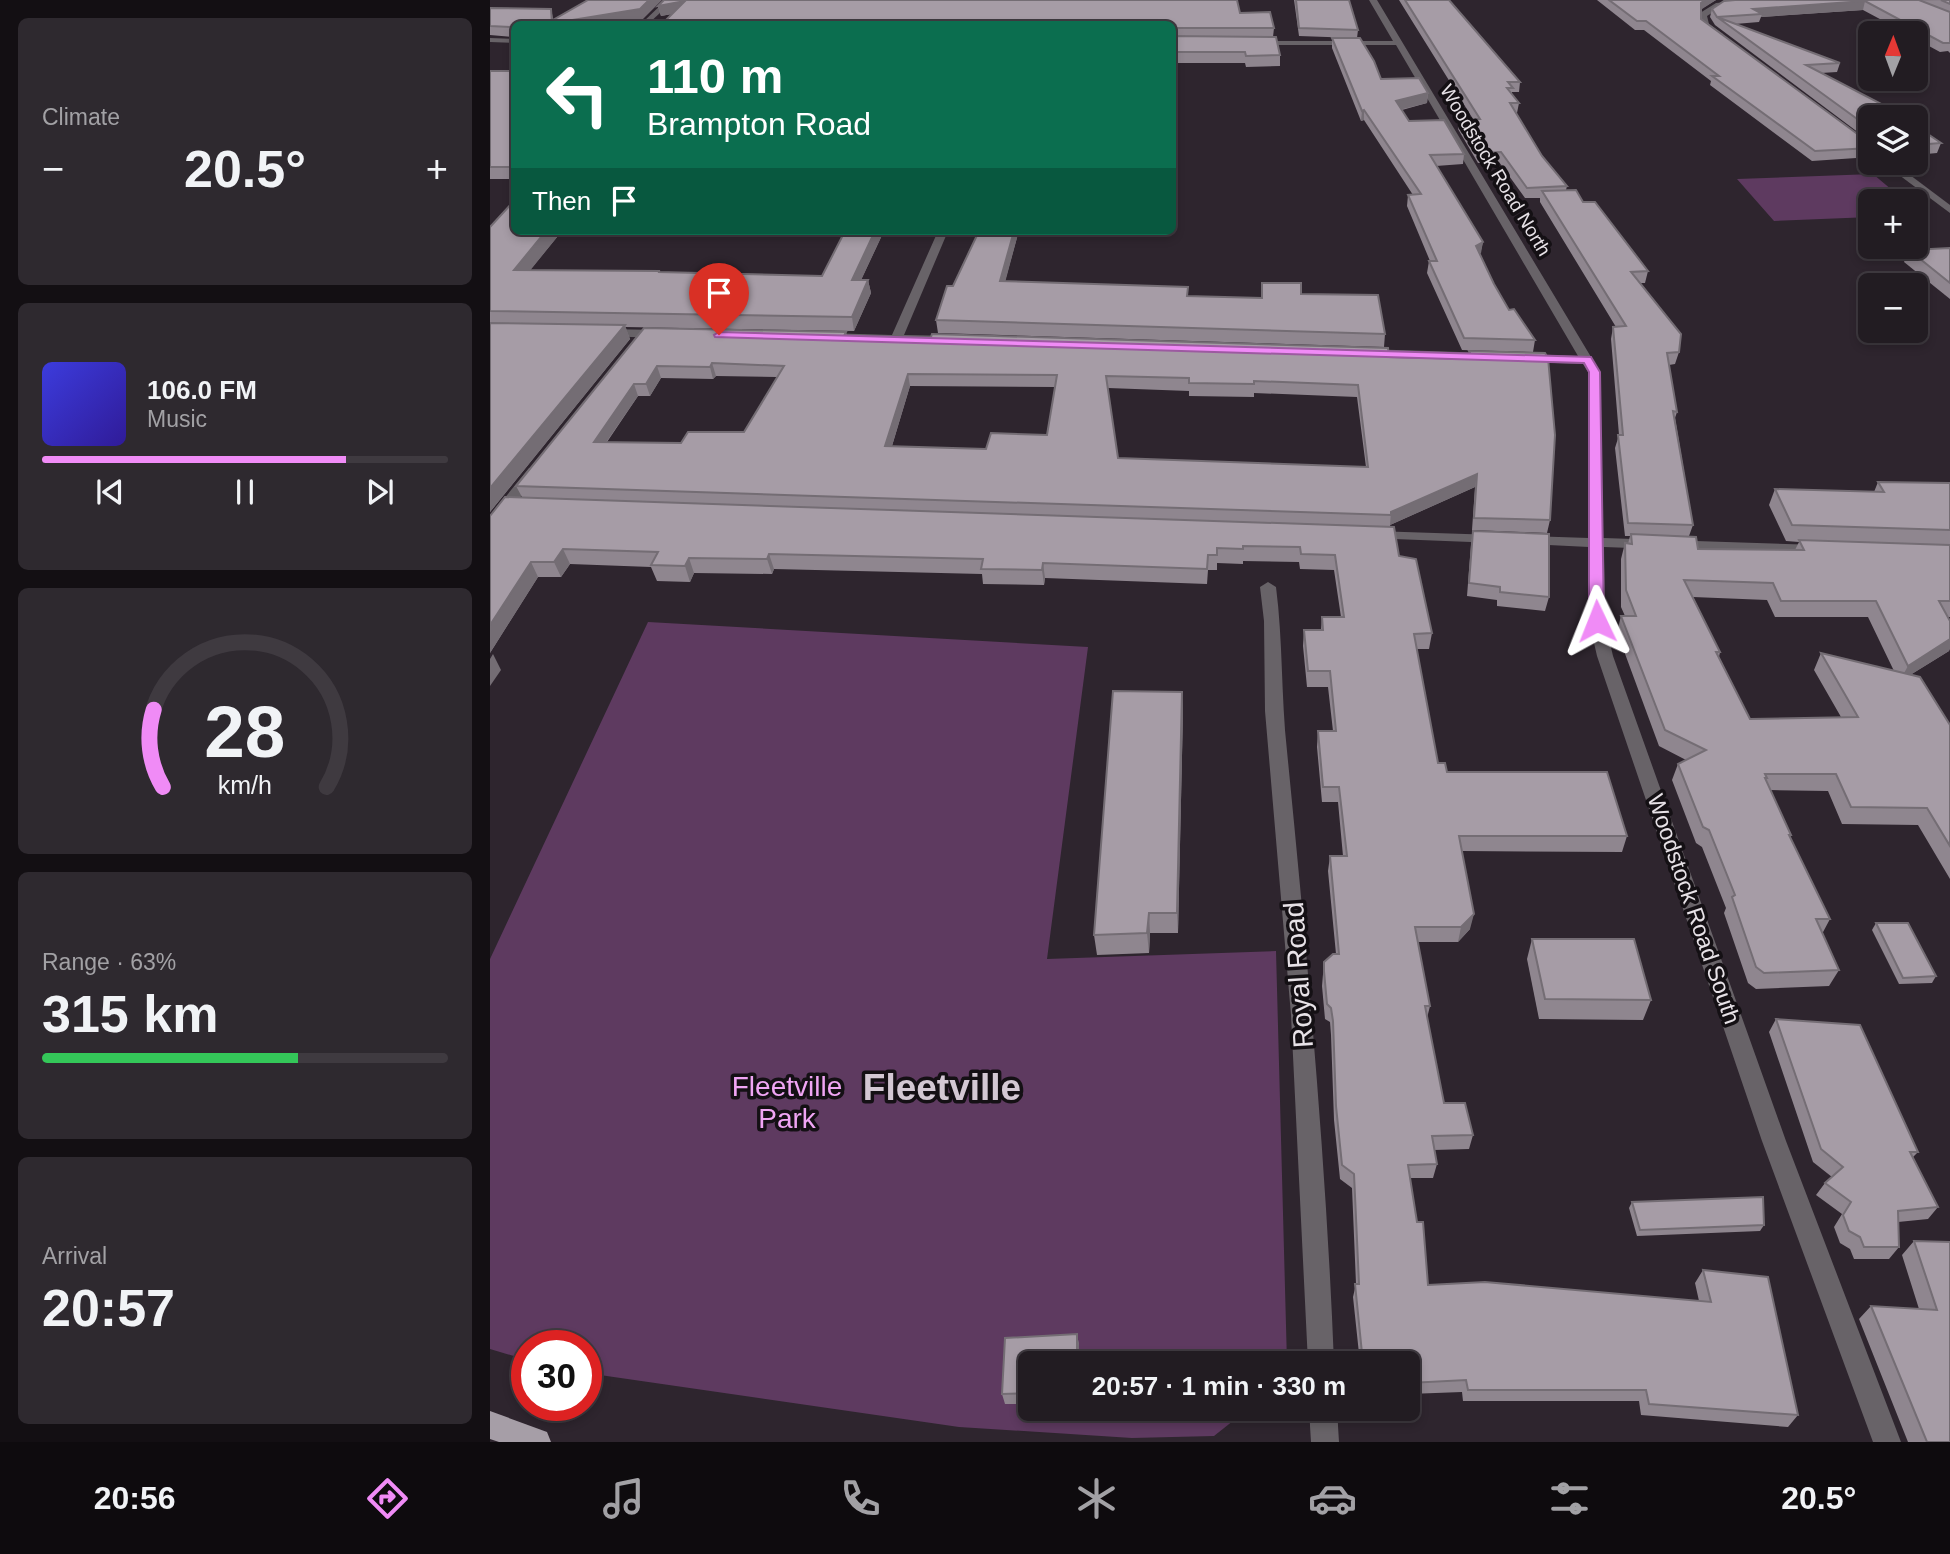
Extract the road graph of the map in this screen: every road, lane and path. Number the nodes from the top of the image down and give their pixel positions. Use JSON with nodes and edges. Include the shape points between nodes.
{"nodes":[{"id":1,"x":670,"y":0,"type":"edge"},
{"id":2,"x":1373,"y":0,"type":"edge"},
{"id":3,"x":1772,"y":0,"type":"edge"},
{"id":4,"x":1752,"y":1,"type":"edge"},
{"id":5,"x":647,"y":21,"type":"edge"},
{"id":6,"x":490,"y":40,"type":"edge"},
{"id":7,"x":511,"y":41,"type":"edge"},
{"id":8,"x":1727,"y":41,"type":"edge"},
{"id":9,"x":1239,"y":43,"type":"edge"},
{"id":10,"x":1399,"y":43,"type":"junction"},
{"id":11,"x":1904,"y":175,"type":"edge"},
{"id":12,"x":1950,"y":210,"type":"edge"},
{"id":13,"x":941,"y":235,"type":"edge"},
{"id":14,"x":587,"y":332,"type":"edge"},
{"id":15,"x":670,"y":334,"type":"edge"},
{"id":16,"x":817,"y":337,"type":"edge"},
{"id":17,"x":897,"y":338,"type":"junction"},
{"id":18,"x":966,"y":340,"type":"edge"},
{"id":19,"x":1353,"y":352,"type":"edge"},
{"id":20,"x":1505,"y":357,"type":"edge"},
{"id":21,"x":1518,"y":357,"type":"edge"},
{"id":22,"x":1587,"y":359,"type":"junction"},
{"id":23,"x":541,"y":463,"type":"edge"},
{"id":24,"x":490,"y":526,"type":"edge"},
{"id":25,"x":1359,"y":534,"type":"edge"},
{"id":26,"x":1595,"y":542,"type":"junction"},
{"id":27,"x":1841,"y":550,"type":"edge"},
{"id":28,"x":1268,"y":587,"type":"dead end"},
{"id":29,"x":1320,"y":1351,"type":"edge"},
{"id":30,"x":1324,"y":1421,"type":"edge"},
{"id":31,"x":490,"y":1424,"type":"edge"},
{"id":32,"x":537,"y":1442,"type":"edge"},
{"id":33,"x":1325,"y":1442,"type":"edge"},
{"id":34,"x":1886,"y":1442,"type":"edge"}],
"edges":[{"from":1,"to":5,"type":"street"},
{"from":2,"to":10,"type":"street","name":"Woodstock Road North"},
{"from":3,"to":4,"type":"street"},
{"from":4,"to":8,"type":"street","via":[[1719,5],[1703,15],[1704,25]]},
{"from":6,"to":7,"type":"street"},
{"from":9,"to":10,"type":"street"},
{"from":10,"to":22,"type":"street","name":"Woodstock Road North"},
{"from":11,"to":12,"type":"street"},
{"from":13,"to":17,"type":"street"},
{"from":14,"to":15,"type":"street","via":[[639,339]]},
{"from":16,"to":17,"type":"street"},
{"from":17,"to":18,"type":"street"},
{"from":19,"to":20,"type":"street"},
{"from":21,"to":22,"type":"street"},
{"from":22,"to":26,"type":"street","name":"Woodstock Road South","via":[[1594,372]]},
{"from":23,"to":24,"type":"street","via":[[513,506]]},
{"from":25,"to":26,"type":"street"},
{"from":26,"to":27,"type":"street"},
{"from":26,"to":34,"type":"street","name":"Woodstock Road South","via":[[1597,621],[1605,656],[1774,1141]]},
{"from":28,"to":29,"type":"street","name":"Royal Road","via":[[1274,711],[1302,1015]]},
{"from":30,"to":33,"type":"street"},
{"from":31,"to":32,"type":"main road"}]}
